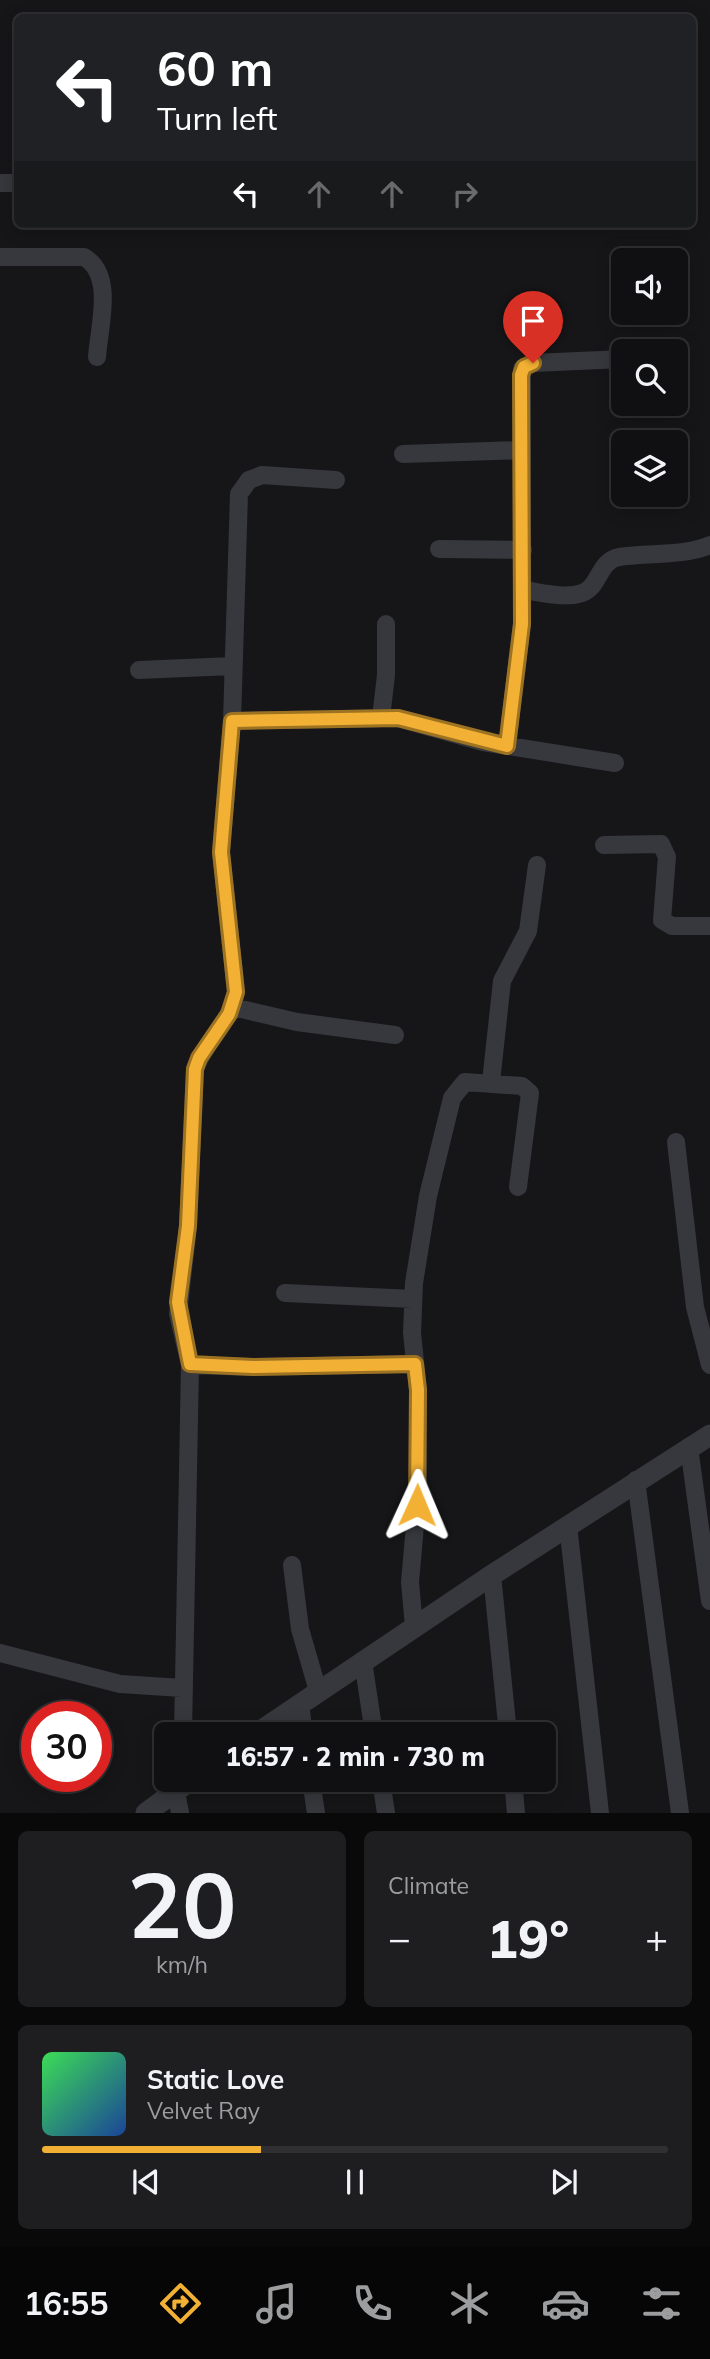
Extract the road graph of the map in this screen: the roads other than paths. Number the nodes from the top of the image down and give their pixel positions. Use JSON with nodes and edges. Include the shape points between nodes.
{"nodes":[{"id":1,"x":0,"y":257,"type":"edge"},
{"id":2,"x":97,"y":357,"type":"dead end"},
{"id":3,"x":611,"y":360,"type":"edge"},
{"id":4,"x":521,"y":450,"type":"junction"},
{"id":5,"x":403,"y":454,"type":"dead end"},
{"id":6,"x":336,"y":480,"type":"dead end"},
{"id":7,"x":709,"y":545,"type":"edge"},
{"id":8,"x":439,"y":549,"type":"dead end"},
{"id":9,"x":523,"y":550,"type":"junction"},
{"id":10,"x":523,"y":590,"type":"junction"},
{"id":11,"x":386,"y":624,"type":"dead end"},
{"id":12,"x":232,"y":666,"type":"junction"},
{"id":13,"x":139,"y":670,"type":"dead end"},
{"id":14,"x":381,"y":718,"type":"junction"},
{"id":15,"x":232,"y":721,"type":"junction"},
{"id":16,"x":507,"y":746,"type":"junction"},
{"id":17,"x":615,"y":763,"type":"dead end"},
{"id":18,"x":604,"y":845,"type":"dead end"},
{"id":19,"x":537,"y":865,"type":"dead end"},
{"id":20,"x":710,"y":926,"type":"edge"},
{"id":21,"x":233,"y":1007,"type":"junction"},
{"id":22,"x":395,"y":1035,"type":"dead end"},
{"id":23,"x":491,"y":1082,"type":"junction"},
{"id":24,"x":676,"y":1142,"type":"dead end"},
{"id":25,"x":518,"y":1187,"type":"dead end"},
{"id":26,"x":285,"y":1293,"type":"dead end"},
{"id":27,"x":413,"y":1299,"type":"junction"},
{"id":28,"x":190,"y":1364,"type":"junction"},
{"id":29,"x":415,"y":1364,"type":"junction"},
{"id":30,"x":710,"y":1365,"type":"edge"},
{"id":31,"x":710,"y":1435,"type":"edge"},
{"id":32,"x":690,"y":1447,"type":"junction"},
{"id":33,"x":636,"y":1480,"type":"junction"},
{"id":34,"x":568,"y":1525,"type":"junction"},
{"id":35,"x":292,"y":1565,"type":"dead end"},
{"id":36,"x":492,"y":1575,"type":"junction"},
{"id":37,"x":710,"y":1601,"type":"edge"},
{"id":38,"x":414,"y":1627,"type":"junction"},
{"id":39,"x":0,"y":1653,"type":"edge"},
{"id":40,"x":363,"y":1661,"type":"junction"},
{"id":41,"x":182,"y":1688,"type":"junction"},
{"id":42,"x":318,"y":1691,"type":"junction"},
{"id":43,"x":300,"y":1704,"type":"junction"},
{"id":44,"x":183,"y":1722,"type":"edge"},
{"id":45,"x":274,"y":1722,"type":"edge"},
{"id":46,"x":302,"y":1722,"type":"edge"},
{"id":47,"x":372,"y":1722,"type":"edge"},
{"id":48,"x":507,"y":1722,"type":"edge"},
{"id":49,"x":173,"y":1792,"type":"edge"},
{"id":50,"x":184,"y":1792,"type":"edge"},
{"id":51,"x":313,"y":1792,"type":"edge"},
{"id":52,"x":383,"y":1792,"type":"edge"},
{"id":53,"x":514,"y":1792,"type":"edge"},
{"id":54,"x":146,"y":1813,"type":"edge"},
{"id":55,"x":180,"y":1813,"type":"edge"},
{"id":56,"x":317,"y":1813,"type":"edge"},
{"id":57,"x":386,"y":1813,"type":"edge"},
{"id":58,"x":516,"y":1813,"type":"edge"},
{"id":59,"x":600,"y":1813,"type":"edge"},
{"id":60,"x":680,"y":1813,"type":"edge"}],
"edges":[{"from":1,"to":2,"type":"street","via":[[84,257],[93,263],[102,286]]},
{"from":3,"to":4,"type":"street","via":[[524,367]]},
{"from":4,"to":5,"type":"street"},
{"from":4,"to":9,"type":"street"},
{"from":6,"to":12,"type":"street","via":[[262,475],[244,485],[239,494]]},
{"from":7,"to":10,"type":"street","via":[[686,553],[618,557],[580,594]]},
{"from":8,"to":9,"type":"street"},
{"from":9,"to":10,"type":"street"},
{"from":10,"to":16,"type":"street"},
{"from":11,"to":14,"type":"street"},
{"from":12,"to":13,"type":"street"},
{"from":12,"to":15,"type":"street"},
{"from":14,"to":15,"type":"street"},
{"from":14,"to":16,"type":"street","via":[[408,720]]},
{"from":15,"to":21,"type":"street","via":[[221,852],[236,981]]},
{"from":16,"to":17,"type":"street"},
{"from":18,"to":20,"type":"street","via":[[660,844],[667,857],[662,920],[672,926]]},
{"from":19,"to":23,"type":"street","via":[[528,930],[502,981]]},
{"from":21,"to":22,"type":"street","via":[[297,1022]]},
{"from":21,"to":28,"type":"street","via":[[195,1069],[188,1226],[178,1302]]},
{"from":23,"to":25,"type":"street","via":[[522,1086],[531,1097]]},
{"from":23,"to":27,"type":"street","via":[[466,1082],[452,1098],[426,1206]]},
{"from":24,"to":30,"type":"street","via":[[695,1307]]},
{"from":26,"to":27,"type":"street"},
{"from":27,"to":29,"type":"street"},
{"from":28,"to":29,"type":"street"},
{"from":28,"to":41,"type":"street"},
{"from":29,"to":38,"type":"street","via":[[418,1491],[410,1582]]},
{"from":31,"to":32,"type":"street"},
{"from":32,"to":33,"type":"street"},
{"from":32,"to":37,"type":"street"},
{"from":33,"to":34,"type":"street"},
{"from":33,"to":60,"type":"street"},
{"from":34,"to":36,"type":"street"},
{"from":34,"to":59,"type":"street"},
{"from":35,"to":42,"type":"street","via":[[300,1629]]},
{"from":36,"to":38,"type":"street"},
{"from":36,"to":48,"type":"street"},
{"from":38,"to":40,"type":"street"},
{"from":39,"to":41,"type":"street","via":[[120,1684]]},
{"from":40,"to":42,"type":"street"},
{"from":40,"to":47,"type":"street"},
{"from":41,"to":44,"type":"street"},
{"from":42,"to":43,"type":"street"},
{"from":43,"to":45,"type":"street"},
{"from":43,"to":46,"type":"street"},
{"from":49,"to":54,"type":"street"},
{"from":50,"to":55,"type":"street"},
{"from":51,"to":56,"type":"street"},
{"from":52,"to":57,"type":"street"},
{"from":53,"to":58,"type":"street"}]}
